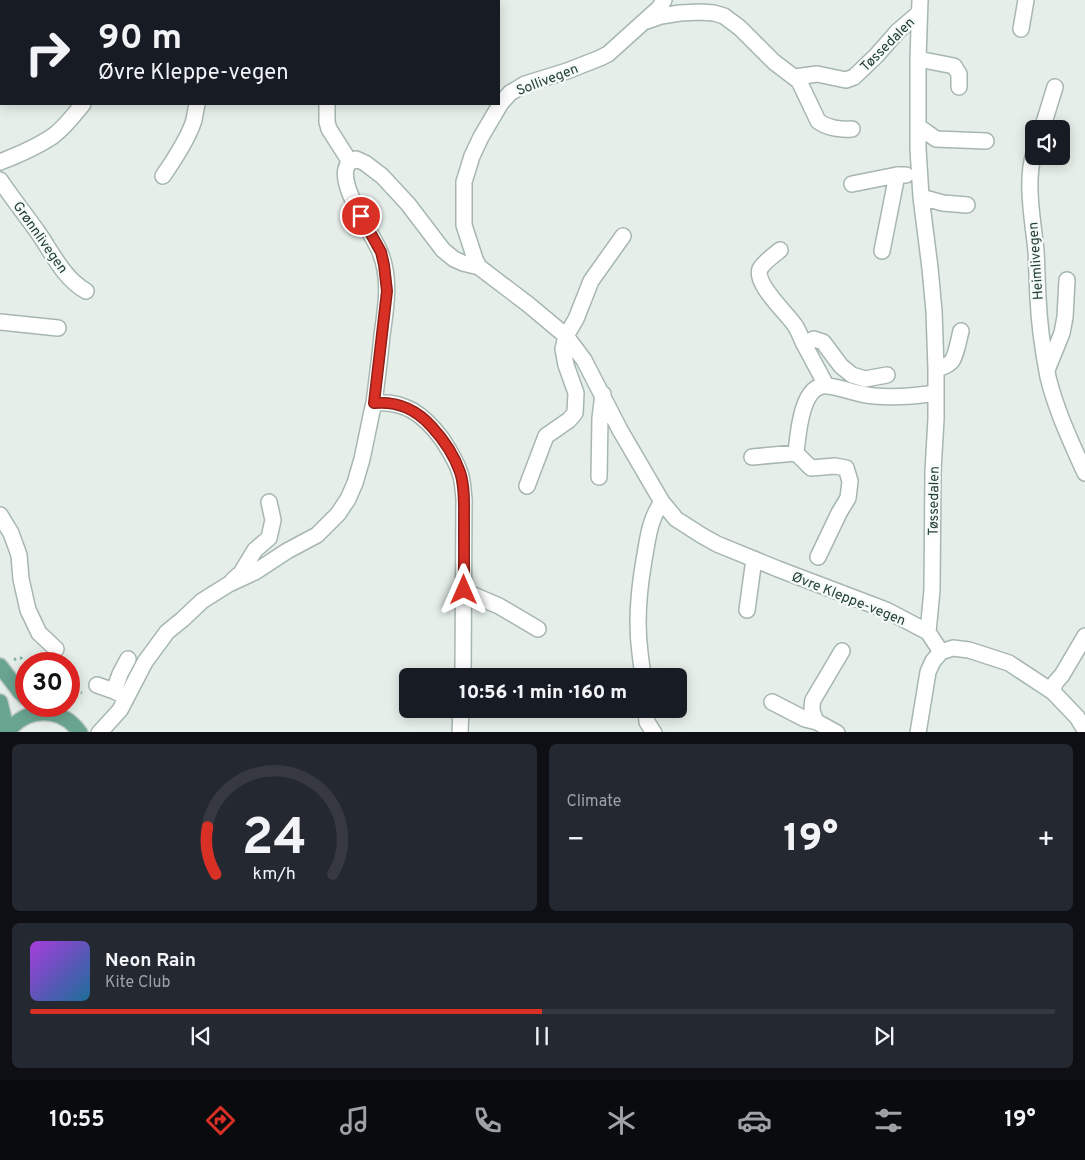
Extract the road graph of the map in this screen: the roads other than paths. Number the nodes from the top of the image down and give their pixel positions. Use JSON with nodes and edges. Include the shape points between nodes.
{"nodes":[{"id":1,"x":664,"y":0,"type":"edge"},
{"id":2,"x":1026,"y":0,"type":"edge"},
{"id":3,"x":919,"y":7,"type":"edge"},
{"id":4,"x":640,"y":25,"type":"junction"},
{"id":5,"x":1021,"y":28,"type":"dead end"},
{"id":6,"x":918,"y":59,"type":"junction"},
{"id":7,"x":795,"y":77,"type":"junction"},
{"id":8,"x":959,"y":87,"type":"dead end"},
{"id":9,"x":1054,"y":87,"type":"dead end"},
{"id":10,"x":82,"y":105,"type":"edge"},
{"id":11,"x":196,"y":105,"type":"edge"},
{"id":12,"x":327,"y":105,"type":"edge"},
{"id":13,"x":500,"y":105,"type":"edge"},
{"id":14,"x":500,"y":105,"type":"edge"},
{"id":15,"x":1045,"y":120,"type":"edge"},
{"id":16,"x":918,"y":126,"type":"junction"},
{"id":17,"x":852,"y":129,"type":"dead end"},
{"id":18,"x":986,"y":141,"type":"dead end"},
{"id":19,"x":0,"y":162,"type":"edge"},
{"id":20,"x":350,"y":162,"type":"junction"},
{"id":21,"x":1030,"y":165,"type":"edge"},
{"id":22,"x":897,"y":175,"type":"junction"},
{"id":23,"x":164,"y":176,"type":"dead end"},
{"id":24,"x":920,"y":176,"type":"junction"},
{"id":25,"x":0,"y":180,"type":"edge"},
{"id":26,"x":852,"y":184,"type":"dead end"},
{"id":27,"x":921,"y":197,"type":"junction"},
{"id":28,"x":966,"y":205,"type":"dead end"},
{"id":29,"x":623,"y":236,"type":"dead end"},
{"id":30,"x":780,"y":250,"type":"dead end"},
{"id":31,"x":882,"y":251,"type":"dead end"},
{"id":32,"x":479,"y":267,"type":"junction"},
{"id":33,"x":1067,"y":280,"type":"dead end"},
{"id":34,"x":86,"y":291,"type":"dead end"},
{"id":35,"x":0,"y":322,"type":"edge"},
{"id":36,"x":58,"y":328,"type":"dead end"},
{"id":37,"x":961,"y":331,"type":"dead end"},
{"id":38,"x":566,"y":336,"type":"junction"},
{"id":39,"x":804,"y":344,"type":"junction"},
{"id":40,"x":936,"y":369,"type":"junction"},
{"id":41,"x":1047,"y":370,"type":"junction"},
{"id":42,"x":886,"y":375,"type":"dead end"},
{"id":43,"x":826,"y":385,"type":"junction"},
{"id":44,"x":936,"y":393,"type":"junction"},
{"id":45,"x":603,"y":394,"type":"junction"},
{"id":46,"x":374,"y":403,"type":"junction"},
{"id":47,"x":796,"y":453,"type":"junction"},
{"id":48,"x":752,"y":457,"type":"dead end"},
{"id":49,"x":1085,"y":473,"type":"edge"},
{"id":50,"x":599,"y":477,"type":"dead end"},
{"id":51,"x":527,"y":486,"type":"dead end"},
{"id":52,"x":269,"y":502,"type":"dead end"},
{"id":53,"x":662,"y":502,"type":"junction"},
{"id":54,"x":0,"y":516,"type":"edge"},
{"id":55,"x":818,"y":557,"type":"dead end"},
{"id":56,"x":754,"y":559,"type":"junction"},
{"id":57,"x":229,"y":584,"type":"junction"},
{"id":58,"x":464,"y":590,"type":"junction"},
{"id":59,"x":747,"y":610,"type":"dead end"},
{"id":60,"x":538,"y":630,"type":"dead end"},
{"id":61,"x":928,"y":632,"type":"junction"},
{"id":62,"x":1085,"y":636,"type":"edge"},
{"id":63,"x":56,"y":649,"type":"dead end"},
{"id":64,"x":842,"y":651,"type":"dead end"},
{"id":65,"x":941,"y":652,"type":"junction"},
{"id":66,"x":128,"y":659,"type":"dead end"},
{"id":67,"x":5,"y":664,"type":"edge"},
{"id":68,"x":463,"y":668,"type":"edge"},
{"id":69,"x":642,"y":668,"type":"edge"},
{"id":70,"x":15,"y":683,"type":"edge"},
{"id":71,"x":97,"y":685,"type":"dead end"},
{"id":72,"x":1053,"y":692,"type":"junction"},
{"id":73,"x":120,"y":694,"type":"junction"},
{"id":74,"x":0,"y":702,"type":"edge"},
{"id":75,"x":772,"y":702,"type":"dead end"},
{"id":76,"x":25,"y":717,"type":"edge"},
{"id":77,"x":63,"y":717,"type":"edge"},
{"id":78,"x":461,"y":718,"type":"edge"},
{"id":79,"x":647,"y":718,"type":"edge"},
{"id":80,"x":817,"y":722,"type":"junction"},
{"id":81,"x":1085,"y":730,"type":"edge"},
{"id":82,"x":7,"y":732,"type":"edge"},
{"id":83,"x":80,"y":732,"type":"edge"},
{"id":84,"x":99,"y":732,"type":"edge"},
{"id":85,"x":460,"y":732,"type":"edge"},
{"id":86,"x":654,"y":732,"type":"edge"},
{"id":87,"x":837,"y":732,"type":"edge"},
{"id":88,"x":918,"y":732,"type":"edge"}],
"edges":[{"from":1,"to":4,"type":"street","name":"Sollivegen"},
{"from":2,"to":5,"type":"street"},
{"from":3,"to":6,"type":"street","name":"Tøssedalen"},
{"from":3,"to":7,"type":"street","name":"Tøssedalen","via":[[854,77],[846,80],[816,74]]},
{"from":4,"to":7,"type":"street","name":"Sollivegen","via":[[661,16],[680,13],[707,12],[724,16]]},
{"from":4,"to":14,"type":"street","name":"Sollivegen","via":[[608,54],[566,72],[525,84],[510,93]]},
{"from":6,"to":8,"type":"street","via":[[954,66],[960,74]]},
{"from":6,"to":16,"type":"street","name":"Tøssedalen"},
{"from":7,"to":17,"type":"street","via":[[818,121],[830,127]]},
{"from":9,"to":15,"type":"street"},
{"from":10,"to":19,"type":"street","via":[[53,136]]},
{"from":11,"to":23,"type":"street","via":[[194,121]]},
{"from":12,"to":20,"type":"street","via":[[329,129]]},
{"from":13,"to":32,"type":"street","name":"Sollivegen","via":[[481,136],[464,182],[464,225]]},
{"from":16,"to":18,"type":"street","via":[[936,139]]},
{"from":16,"to":24,"type":"street","name":"Tøssedalen"},
{"from":20,"to":32,"type":"street","name":"Øvre Kleppe-vegen","via":[[356,159],[373,168],[408,204],[443,250],[454,259]]},
{"from":20,"to":46,"type":"street","via":[[346,169],[348,187],[381,252],[387,291]]},
{"from":21,"to":41,"type":"street","name":"Heimlivegen","via":[[1038,298]]},
{"from":22,"to":24,"type":"street"},
{"from":22,"to":26,"type":"street"},
{"from":22,"to":31,"type":"street"},
{"from":24,"to":27,"type":"street","name":"Tøssedalen"},
{"from":25,"to":34,"type":"street","name":"Grønnlivegen","via":[[63,270]]},
{"from":27,"to":28,"type":"street"},
{"from":27,"to":40,"type":"street","name":"Tøssedalen","via":[[934,311]]},
{"from":29,"to":38,"type":"street","via":[[591,281]]},
{"from":30,"to":39,"type":"street","via":[[760,268],[760,280],[796,327]]},
{"from":32,"to":38,"type":"street","name":"Øvre Kleppe-vegen"},
{"from":33,"to":41,"type":"street","name":"Heimlivegen","via":[[1062,334]]},
{"from":35,"to":36,"type":"street"},
{"from":37,"to":40,"type":"street","via":[[954,358]]},
{"from":38,"to":45,"type":"street","name":"Øvre Kleppe-vegen"},
{"from":38,"to":51,"type":"street","via":[[563,349],[576,393],[575,413],[546,436]]},
{"from":39,"to":42,"type":"street","via":[[814,340],[822,342],[852,375],[865,378]]},
{"from":39,"to":43,"type":"street"},
{"from":40,"to":44,"type":"street","name":"Tøssedalen"},
{"from":41,"to":49,"type":"street","name":"Heimlivegen","via":[[1059,414]]},
{"from":43,"to":44,"type":"street","via":[[873,396]]},
{"from":43,"to":47,"type":"street","via":[[810,394],[802,410]]},
{"from":44,"to":61,"type":"street","name":"Tøssedalen","via":[[932,590]]},
{"from":45,"to":50,"type":"street"},
{"from":45,"to":53,"type":"street","name":"Øvre Kleppe-vegen"},
{"from":46,"to":57,"type":"street","via":[[355,483],[338,514],[317,534]]},
{"from":46,"to":58,"type":"street","via":[[393,403],[411,410],[426,420],[451,452],[461,474],[464,499]]},
{"from":47,"to":48,"type":"street"},
{"from":47,"to":55,"type":"street","via":[[811,468],[846,468],[850,480],[848,498]]},
{"from":52,"to":57,"type":"street","via":[[273,520],[270,538],[255,550],[241,573]]},
{"from":53,"to":56,"type":"street","name":"Øvre Kleppe-vegen","via":[[676,519],[701,536]]},
{"from":53,"to":69,"type":"street","via":[[654,513],[642,571],[639,612]]},
{"from":54,"to":63,"type":"street","via":[[20,555],[28,610],[39,633]]},
{"from":56,"to":59,"type":"street"},
{"from":56,"to":61,"type":"street","name":"Øvre Kleppe-vegen","via":[[886,610]]},
{"from":57,"to":73,"type":"street","via":[[202,601],[167,632]]},
{"from":58,"to":60,"type":"street","via":[[499,606]]},
{"from":58,"to":68,"type":"street"},
{"from":61,"to":65,"type":"street","name":"Øvre Kleppe-vegen"},
{"from":62,"to":72,"type":"street"},
{"from":64,"to":80,"type":"street","via":[[813,700],[812,715]]},
{"from":65,"to":72,"type":"street","via":[[953,648],[969,650],[1009,663]]},
{"from":65,"to":88,"type":"street","via":[[928,672]]},
{"from":66,"to":73,"type":"street","via":[[120,674]]},
{"from":67,"to":70,"type":"main road"},
{"from":71,"to":73,"type":"street"},
{"from":72,"to":81,"type":"street","via":[[1078,717]]},
{"from":73,"to":84,"type":"street","via":[[120,710]]},
{"from":74,"to":82,"type":"main road"},
{"from":75,"to":80,"type":"street"},
{"from":76,"to":82,"type":"main road"},
{"from":77,"to":83,"type":"main road"},
{"from":78,"to":85,"type":"street"},
{"from":79,"to":86,"type":"street"},
{"from":80,"to":87,"type":"street"}]}
